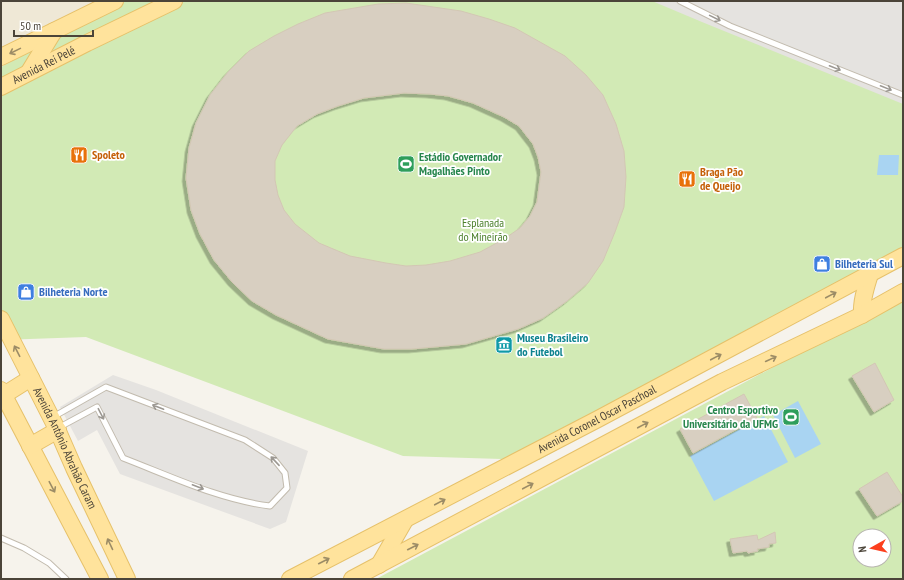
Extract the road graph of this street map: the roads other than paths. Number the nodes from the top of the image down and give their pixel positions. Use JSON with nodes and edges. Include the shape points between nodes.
{"nodes":[{"id":1,"x":115,"y":1,"type":"edge"},
{"id":2,"x":174,"y":1,"type":"edge"},
{"id":3,"x":680,"y":1,"type":"edge"},
{"id":4,"x":54,"y":31,"type":"junction"},
{"id":5,"x":1,"y":58,"type":"edge"},
{"id":6,"x":29,"y":72,"type":"junction"},
{"id":7,"x":1,"y":87,"type":"edge"},
{"id":8,"x":903,"y":95,"type":"edge"},
{"id":9,"x":903,"y":256,"type":"edge"},
{"id":10,"x":870,"y":274,"type":"junction"},
{"id":11,"x":903,"y":292,"type":"edge"},
{"id":12,"x":862,"y":315,"type":"junction"},
{"id":13,"x":1,"y":319,"type":"edge"},
{"id":14,"x":693,"y":369,"type":"junction"},
{"id":15,"x":31,"y":378,"type":"junction"},
{"id":16,"x":722,"y":382,"type":"junction"},
{"id":17,"x":2,"y":392,"type":"edge"},
{"id":18,"x":55,"y":425,"type":"junction"},
{"id":19,"x":30,"y":446,"type":"junction"},
{"id":20,"x":405,"y":520,"type":"junction"},
{"id":21,"x":1,"y":538,"type":"edge"},
{"id":22,"x":378,"y":564,"type":"junction"},
{"id":23,"x":66,"y":579,"type":"edge"},
{"id":24,"x":100,"y":579,"type":"edge"},
{"id":25,"x":126,"y":579,"type":"edge"},
{"id":26,"x":290,"y":579,"type":"edge"},
{"id":27,"x":352,"y":579,"type":"edge"}],
"edges":[{"from":1,"to":4,"type":"main road"},
{"from":2,"to":6,"type":"main road","name":"Avenida Rei Pelé"},
{"from":3,"to":8,"type":"lane","one_way":true,"via":[[730,26]]},
{"from":4,"to":5,"type":"main road","one_way":true},
{"from":4,"to":6,"type":"main road"},
{"from":6,"to":7,"type":"main road","name":"Avenida Rei Pelé"},
{"from":9,"to":10,"type":"main road","name":"Avenida Coronel Oscar Paschoal"},
{"from":10,"to":12,"type":"main road","via":[[864,291]]},
{"from":14,"to":10,"type":"main road","name":"Avenida Coronel Oscar Paschoal","one_way":true},
{"from":11,"to":12,"type":"main road"},
{"from":16,"to":12,"type":"main road","one_way":true},
{"from":15,"to":13,"type":"main road","name":"Avenida Antônio Abrahão Caram","one_way":true},
{"from":14,"to":16,"type":"main road"},
{"from":20,"to":14,"type":"main road","name":"Avenida Coronel Oscar Paschoal","one_way":true},
{"from":15,"to":17,"type":"main road"},
{"from":15,"to":18,"type":"main road","name":"Avenida Antônio Abrahão Caram"},
{"from":22,"to":16,"type":"main road","one_way":true},
{"from":17,"to":19,"type":"main road"},
{"from":18,"to":18,"type":"lane","one_way":true,"via":[[97,407],[123,458],[252,504],[270,506],[286,488],[285,474],[273,458],[245,440],[106,387]]},
{"from":18,"to":19,"type":"main road"},
{"from":25,"to":18,"type":"main road","name":"Avenida Antônio Abrahão Caram","one_way":true},
{"from":19,"to":24,"type":"main road","one_way":true},
{"from":20,"to":22,"type":"main road"},
{"from":26,"to":20,"type":"main road","name":"Avenida Coronel Oscar Paschoal","one_way":true},
{"from":21,"to":23,"type":"lane","via":[[49,563]]},
{"from":22,"to":27,"type":"main road"}]}
